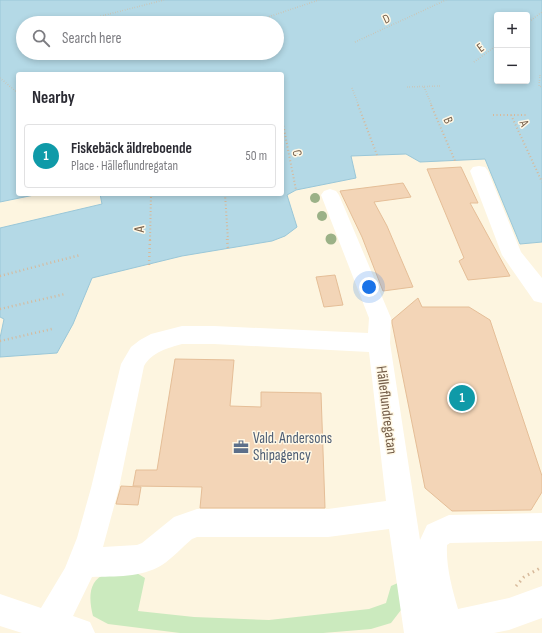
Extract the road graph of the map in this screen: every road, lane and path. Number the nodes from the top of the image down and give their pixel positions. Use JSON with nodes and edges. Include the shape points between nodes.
{"nodes":[{"id":1,"x":164,"y":0,"type":"edge"},
{"id":2,"x":319,"y":0,"type":"edge"},
{"id":3,"x":446,"y":0,"type":"edge"},
{"id":4,"x":542,"y":12,"type":"edge"},
{"id":5,"x":101,"y":16,"type":"edge"},
{"id":6,"x":271,"y":16,"type":"edge"},
{"id":7,"x":530,"y":21,"type":"edge"},
{"id":8,"x":356,"y":42,"type":"dead end"},
{"id":9,"x":494,"y":47,"type":"edge"},
{"id":10,"x":474,"y":62,"type":"dead end"},
{"id":11,"x":540,"y":75,"type":"dead end"},
{"id":12,"x":0,"y":78,"type":"edge"},
{"id":13,"x":440,"y":86,"type":"dead end"},
{"id":14,"x":407,"y":87,"type":"dead end"},
{"id":15,"x":424,"y":87,"type":"junction"},
{"id":16,"x":542,"y":87,"type":"edge"},
{"id":17,"x":352,"y":88,"type":"dead end"},
{"id":18,"x":16,"y":91,"type":"edge"},
{"id":19,"x":493,"y":115,"type":"dead end"},
{"id":20,"x":528,"y":115,"type":"dead end"},
{"id":21,"x":511,"y":116,"type":"junction"},
{"id":22,"x":284,"y":129,"type":"edge"},
{"id":23,"x":377,"y":155,"type":"dead end"},
{"id":24,"x":455,"y":161,"type":"dead end"},
{"id":25,"x":478,"y":171,"type":"dead end"},
{"id":26,"x":542,"y":182,"type":"edge"},
{"id":27,"x":296,"y":190,"type":"dead end"},
{"id":28,"x":330,"y":195,"type":"dead end"},
{"id":29,"x":151,"y":196,"type":"edge"},
{"id":30,"x":225,"y":196,"type":"edge"},
{"id":31,"x":228,"y":249,"type":"dead end"},
{"id":32,"x":80,"y":256,"type":"dead end"},
{"id":33,"x":149,"y":265,"type":"dead end"},
{"id":34,"x":0,"y":276,"type":"edge"},
{"id":35,"x":65,"y":294,"type":"dead end"},
{"id":36,"x":542,"y":295,"type":"edge"},
{"id":37,"x":0,"y":309,"type":"edge"},
{"id":38,"x":52,"y":329,"type":"dead end"},
{"id":39,"x":0,"y":341,"type":"edge"},
{"id":40,"x":379,"y":343,"type":"junction"},
{"id":41,"x":401,"y":513,"type":"junction"},
{"id":42,"x":542,"y":527,"type":"edge"},
{"id":43,"x":83,"y":563,"type":"junction"},
{"id":44,"x":542,"y":602,"type":"edge"},
{"id":45,"x":0,"y":610,"type":"edge"},
{"id":46,"x":48,"y":626,"type":"junction"},
{"id":47,"x":429,"y":631,"type":"edge"},
{"id":48,"x":79,"y":633,"type":"edge"}],
"edges":[{"from":1,"to":5,"type":"path"},
{"from":2,"to":6,"type":"path"},
{"from":3,"to":8,"type":"path","name":"D"},
{"from":4,"to":7,"type":"path"},
{"from":9,"to":10,"type":"path","name":"E"},
{"from":11,"to":16,"type":"path","via":[[539,86]]},
{"from":12,"to":18,"type":"path"},
{"from":13,"to":15,"type":"path"},
{"from":14,"to":15,"type":"path"},
{"from":15,"to":24,"type":"path","name":"B"},
{"from":17,"to":23,"type":"path"},
{"from":19,"to":21,"type":"path"},
{"from":20,"to":21,"type":"path"},
{"from":21,"to":26,"type":"path","name":"A"},
{"from":22,"to":27,"type":"path","name":"C"},
{"from":25,"to":36,"type":"street","via":[[512,255]]},
{"from":28,"to":40,"type":"street","name":"Hälleflundregatan","via":[[380,318]]},
{"from":29,"to":33,"type":"path","name":"A"},
{"from":30,"to":31,"type":"path"},
{"from":32,"to":34,"type":"path"},
{"from":35,"to":37,"type":"path"},
{"from":38,"to":39,"type":"path"},
{"from":40,"to":41,"type":"street","name":"Hälleflundregatan"},
{"from":40,"to":43,"type":"street","via":[[182,336],[148,347],[139,354],[133,364],[98,515]]},
{"from":41,"to":43,"type":"street","via":[[328,523],[197,523],[184,527],[151,555],[137,560]]},
{"from":41,"to":47,"type":"street","name":"Hälleflundregatan"},
{"from":42,"to":47,"type":"street","via":[[449,530],[437,534],[432,543]]},
{"from":43,"to":46,"type":"street"},
{"from":44,"to":47,"type":"street","via":[[509,614]]},
{"from":45,"to":46,"type":"street"},
{"from":46,"to":48,"type":"street"}]}
